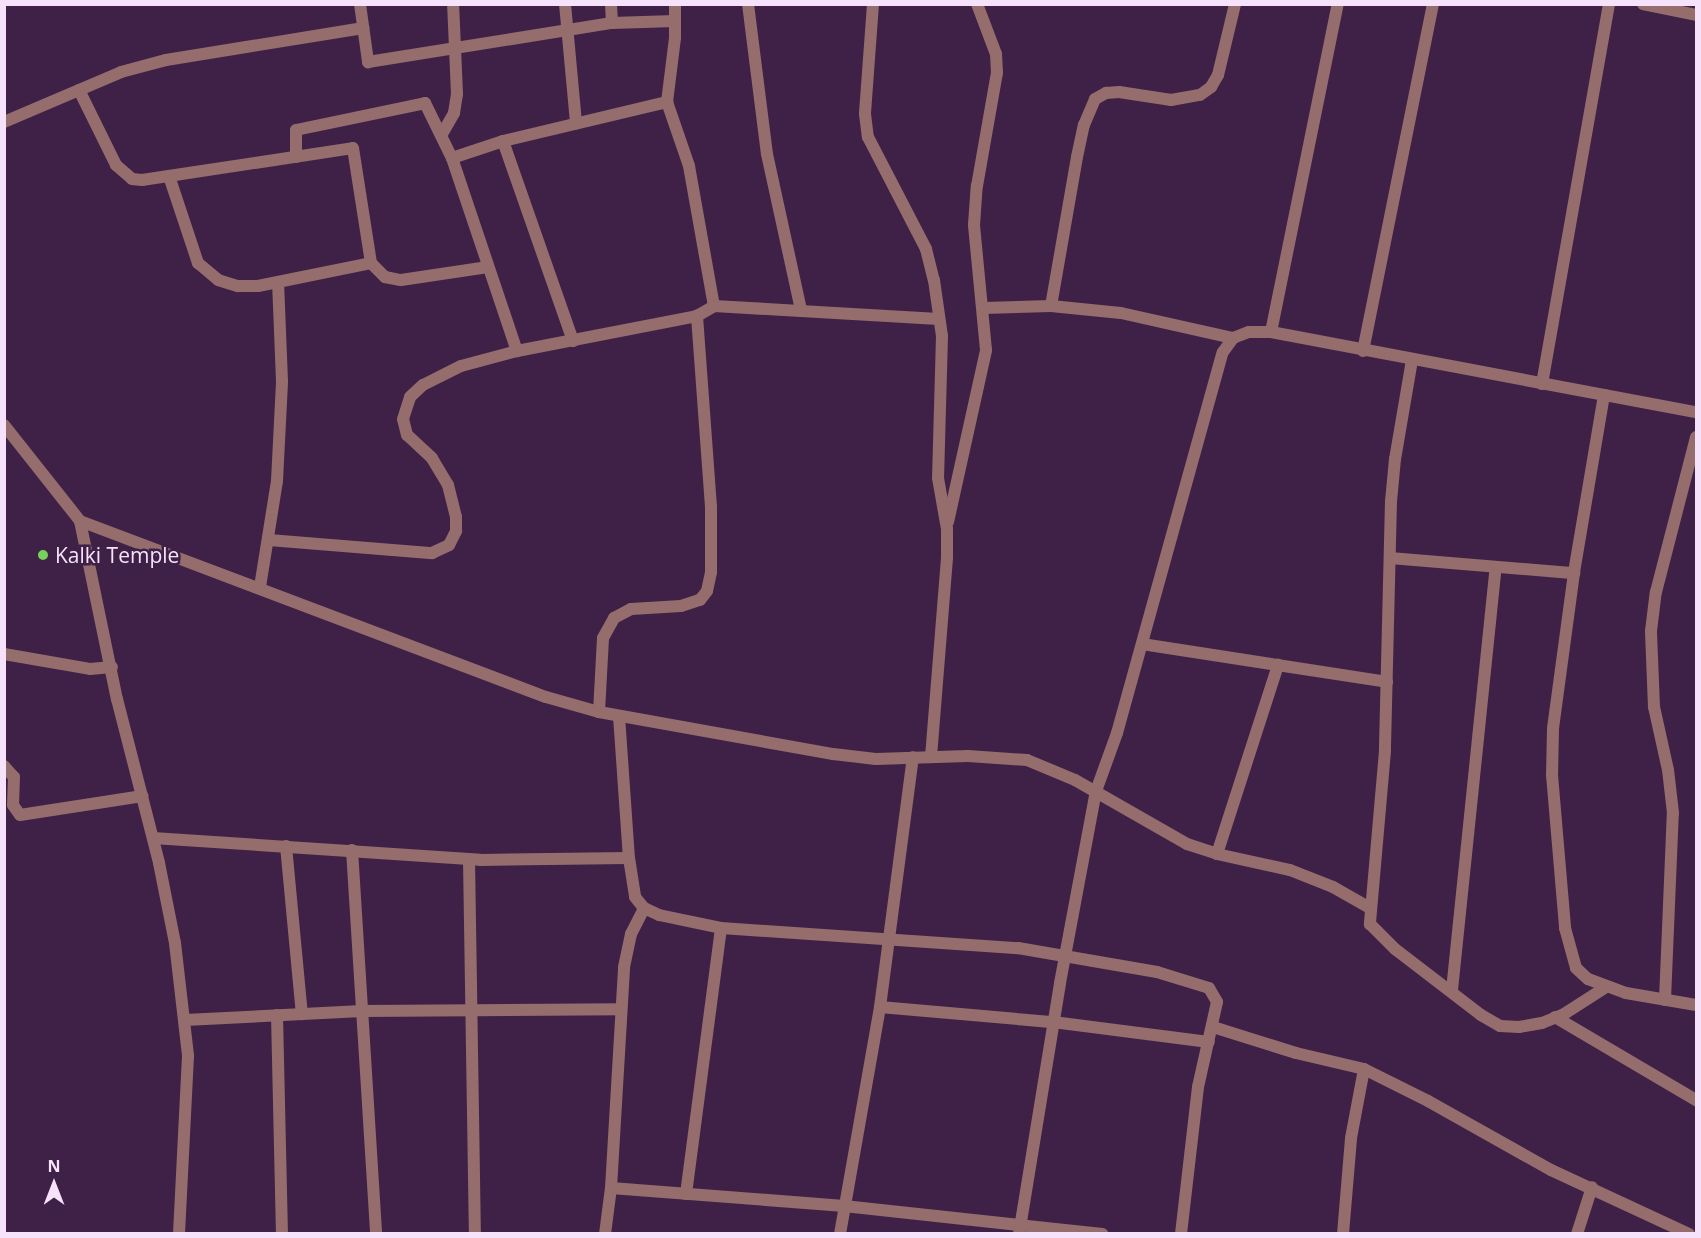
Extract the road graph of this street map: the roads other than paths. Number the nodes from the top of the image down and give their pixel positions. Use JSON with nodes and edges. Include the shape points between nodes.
{"nodes":[{"id":1,"x":360,"y":4,"type":"edge"},
{"id":2,"x":453,"y":4,"type":"edge"},
{"id":3,"x":565,"y":4,"type":"edge"},
{"id":4,"x":611,"y":4,"type":"edge"},
{"id":5,"x":675,"y":4,"type":"edge"},
{"id":6,"x":748,"y":4,"type":"edge"},
{"id":7,"x":873,"y":4,"type":"edge"},
{"id":8,"x":977,"y":4,"type":"edge"},
{"id":9,"x":1235,"y":4,"type":"edge"},
{"id":10,"x":1338,"y":4,"type":"edge"},
{"id":11,"x":1434,"y":4,"type":"edge"},
{"id":12,"x":1609,"y":4,"type":"edge"},
{"id":13,"x":1643,"y":4,"type":"edge"},
{"id":14,"x":1696,"y":15,"type":"edge"},
{"id":15,"x":675,"y":21,"type":"junction"},
{"id":16,"x":612,"y":23,"type":"junction"},
{"id":17,"x":363,"y":28,"type":"junction"},
{"id":18,"x":568,"y":32,"type":"junction"},
{"id":19,"x":457,"y":49,"type":"junction"},
{"id":20,"x":79,"y":90,"type":"junction"},
{"id":21,"x":667,"y":102,"type":"junction"},
{"id":22,"x":4,"y":122,"type":"edge"},
{"id":23,"x":576,"y":123,"type":"junction"},
{"id":24,"x":442,"y":134,"type":"junction"},
{"id":25,"x":503,"y":141,"type":"junction"},
{"id":26,"x":296,"y":157,"type":"junction"},
{"id":27,"x":452,"y":158,"type":"junction"},
{"id":28,"x":169,"y":176,"type":"junction"},
{"id":29,"x":371,"y":262,"type":"junction"},
{"id":30,"x":488,"y":267,"type":"junction"},
{"id":31,"x":278,"y":283,"type":"junction"},
{"id":32,"x":714,"y":306,"type":"junction"},
{"id":33,"x":1051,"y":306,"type":"junction"},
{"id":34,"x":983,"y":308,"type":"junction"},
{"id":35,"x":801,"y":310,"type":"junction"},
{"id":36,"x":697,"y":316,"type":"junction"},
{"id":37,"x":939,"y":319,"type":"junction"},
{"id":38,"x":1271,"y":332,"type":"junction"},
{"id":39,"x":1233,"y":338,"type":"junction"},
{"id":40,"x":573,"y":341,"type":"junction"},
{"id":41,"x":517,"y":351,"type":"junction"},
{"id":42,"x":1363,"y":351,"type":"junction"},
{"id":43,"x":1413,"y":360,"type":"junction"},
{"id":44,"x":1542,"y":384,"type":"junction"},
{"id":45,"x":1604,"y":395,"type":"junction"},
{"id":46,"x":1696,"y":412,"type":"edge"},
{"id":47,"x":4,"y":425,"type":"edge"},
{"id":48,"x":1696,"y":437,"type":"edge"},
{"id":49,"x":80,"y":521,"type":"junction"},
{"id":50,"x":947,"y":530,"type":"junction"},
{"id":51,"x":269,"y":540,"type":"junction"},
{"id":52,"x":1390,"y":558,"type":"junction"},
{"id":53,"x":1496,"y":567,"type":"junction"},
{"id":54,"x":1574,"y":573,"type":"junction"},
{"id":55,"x":260,"y":587,"type":"junction"},
{"id":56,"x":1142,"y":644,"type":"junction"},
{"id":57,"x":4,"y":654,"type":"edge"},
{"id":58,"x":1278,"y":665,"type":"junction"},
{"id":59,"x":112,"y":667,"type":"junction"},
{"id":60,"x":1387,"y":682,"type":"junction"},
{"id":61,"x":599,"y":712,"type":"junction"},
{"id":62,"x":619,"y":716,"type":"junction"},
{"id":63,"x":931,"y":756,"type":"junction"},
{"id":64,"x":913,"y":757,"type":"junction"},
{"id":65,"x":4,"y":766,"type":"edge"},
{"id":66,"x":1096,"y":791,"type":"junction"},
{"id":67,"x":143,"y":796,"type":"junction"},
{"id":68,"x":153,"y":838,"type":"junction"},
{"id":69,"x":286,"y":846,"type":"junction"},
{"id":70,"x":352,"y":850,"type":"junction"},
{"id":71,"x":1217,"y":854,"type":"junction"},
{"id":72,"x":628,"y":858,"type":"junction"},
{"id":73,"x":469,"y":859,"type":"junction"},
{"id":74,"x":644,"y":908,"type":"junction"},
{"id":75,"x":1370,"y":908,"type":"junction"},
{"id":76,"x":721,"y":928,"type":"junction"},
{"id":77,"x":889,"y":940,"type":"junction"},
{"id":78,"x":1066,"y":956,"type":"junction"},
{"id":79,"x":1606,"y":987,"type":"junction"},
{"id":80,"x":1452,"y":990,"type":"junction"},
{"id":81,"x":1665,"y":1000,"type":"junction"},
{"id":82,"x":1696,"y":1005,"type":"edge"},
{"id":83,"x":880,"y":1007,"type":"junction"},
{"id":84,"x":471,"y":1009,"type":"junction"},
{"id":85,"x":621,"y":1009,"type":"junction"},
{"id":86,"x":362,"y":1011,"type":"junction"},
{"id":87,"x":303,"y":1014,"type":"junction"},
{"id":88,"x":277,"y":1016,"type":"junction"},
{"id":89,"x":1555,"y":1017,"type":"junction"},
{"id":90,"x":185,"y":1020,"type":"junction"},
{"id":91,"x":1053,"y":1022,"type":"junction"},
{"id":92,"x":1213,"y":1027,"type":"junction"},
{"id":93,"x":1209,"y":1042,"type":"junction"},
{"id":94,"x":1364,"y":1070,"type":"junction"},
{"id":95,"x":1696,"y":1100,"type":"edge"},
{"id":96,"x":1592,"y":1187,"type":"junction"},
{"id":97,"x":611,"y":1188,"type":"junction"},
{"id":98,"x":686,"y":1194,"type":"junction"},
{"id":99,"x":844,"y":1206,"type":"junction"},
{"id":100,"x":1020,"y":1229,"type":"edge"},
{"id":101,"x":179,"y":1233,"type":"edge"},
{"id":102,"x":282,"y":1233,"type":"edge"},
{"id":103,"x":376,"y":1233,"type":"edge"},
{"id":104,"x":475,"y":1233,"type":"edge"},
{"id":105,"x":605,"y":1233,"type":"edge"},
{"id":106,"x":840,"y":1233,"type":"edge"},
{"id":107,"x":1102,"y":1233,"type":"edge"},
{"id":108,"x":1181,"y":1233,"type":"edge"},
{"id":109,"x":1343,"y":1233,"type":"edge"},
{"id":110,"x":1577,"y":1233,"type":"edge"},
{"id":111,"x":1689,"y":1233,"type":"edge"}],
"edges":[{"from":1,"to":17,"type":"street"},
{"from":2,"to":19,"type":"street"},
{"from":3,"to":18,"type":"street"},
{"from":4,"to":16,"type":"street"},
{"from":5,"to":15,"type":"street"},
{"from":6,"to":35,"type":"street","via":[[767,154]]},
{"from":7,"to":37,"type":"street","via":[[865,114],[868,137],[926,249]]},
{"from":8,"to":34,"type":"street","via":[[996,54],[998,74],[977,186],[974,225]]},
{"from":9,"to":33,"type":"street","via":[[1218,75],[1200,95],[1171,100],[1119,92],[1095,99],[1077,157]]},
{"from":10,"to":38,"type":"street"},
{"from":11,"to":42,"type":"street"},
{"from":12,"to":44,"type":"street"},
{"from":13,"to":14,"type":"street"},
{"from":15,"to":16,"type":"street"},
{"from":15,"to":21,"type":"street"},
{"from":16,"to":18,"type":"street"},
{"from":17,"to":19,"type":"street","via":[[368,62]]},
{"from":17,"to":20,"type":"street","via":[[166,60],[121,72]]},
{"from":18,"to":19,"type":"street"},
{"from":18,"to":23,"type":"street"},
{"from":19,"to":24,"type":"street","via":[[454,113]]},
{"from":20,"to":22,"type":"street"},
{"from":20,"to":28,"type":"street","via":[[116,165],[132,179]]},
{"from":21,"to":23,"type":"street"},
{"from":21,"to":32,"type":"street","via":[[689,166]]},
{"from":23,"to":25,"type":"street"},
{"from":24,"to":26,"type":"street","via":[[425,102],[296,130]]},
{"from":24,"to":27,"type":"street"},
{"from":25,"to":27,"type":"street"},
{"from":25,"to":40,"type":"street"},
{"from":26,"to":28,"type":"street"},
{"from":26,"to":29,"type":"street","via":[[353,148]]},
{"from":27,"to":30,"type":"street"},
{"from":28,"to":31,"type":"street","via":[[198,263],[207,273],[238,286]]},
{"from":29,"to":30,"type":"street","via":[[385,276],[401,280]]},
{"from":29,"to":31,"type":"street"},
{"from":30,"to":41,"type":"street"},
{"from":31,"to":51,"type":"street","via":[[282,381],[277,481]]},
{"from":32,"to":35,"type":"street"},
{"from":32,"to":36,"type":"street"},
{"from":33,"to":34,"type":"street"},
{"from":33,"to":39,"type":"street","via":[[1121,312]]},
{"from":34,"to":50,"type":"street","via":[[986,350],[982,375]]},
{"from":35,"to":37,"type":"street"},
{"from":36,"to":40,"type":"street"},
{"from":36,"to":61,"type":"street","via":[[711,507],[711,572],[707,591],[700,600],[681,606],[631,609],[614,618],[603,638]]},
{"from":37,"to":50,"type":"street","via":[[942,352],[938,478]]},
{"from":38,"to":39,"type":"street","via":[[1249,332]]},
{"from":38,"to":42,"type":"street"},
{"from":39,"to":56,"type":"street","via":[[1223,352]]},
{"from":40,"to":41,"type":"street"},
{"from":41,"to":51,"type":"street","via":[[461,366],[423,385],[410,397],[403,418],[407,435],[432,458],[448,485],[456,517],[456,531],[449,545],[432,553]]},
{"from":42,"to":43,"type":"street"},
{"from":43,"to":44,"type":"street"},
{"from":43,"to":52,"type":"street","via":[[1395,459]]},
{"from":44,"to":45,"type":"street"},
{"from":45,"to":46,"type":"street"},
{"from":45,"to":54,"type":"street"},
{"from":47,"to":49,"type":"street"},
{"from":48,"to":81,"type":"street","via":[[1656,592],[1651,631],[1654,707],[1673,813]]},
{"from":49,"to":55,"type":"street"},
{"from":49,"to":59,"type":"street"},
{"from":50,"to":63,"type":"street"},
{"from":51,"to":55,"type":"street"},
{"from":52,"to":53,"type":"street"},
{"from":52,"to":60,"type":"street"},
{"from":53,"to":54,"type":"street"},
{"from":53,"to":80,"type":"street"},
{"from":54,"to":79,"type":"street","via":[[1553,729],[1552,775],[1571,957],[1588,979]]},
{"from":55,"to":61,"type":"street","via":[[546,696]]},
{"from":56,"to":58,"type":"street"},
{"from":56,"to":66,"type":"street"},
{"from":57,"to":59,"type":"street","via":[[90,669]]},
{"from":58,"to":60,"type":"street"},
{"from":58,"to":71,"type":"street"},
{"from":59,"to":67,"type":"street"},
{"from":60,"to":75,"type":"street","via":[[1385,751]]},
{"from":61,"to":62,"type":"street"},
{"from":62,"to":64,"type":"street","via":[[833,754],[876,759]]},
{"from":62,"to":72,"type":"street"},
{"from":63,"to":64,"type":"street"},
{"from":63,"to":66,"type":"street","via":[[1027,760]]},
{"from":64,"to":77,"type":"street"},
{"from":65,"to":67,"type":"street","via":[[14,777],[13,805],[20,815]]},
{"from":66,"to":71,"type":"street","via":[[1187,844]]},
{"from":66,"to":78,"type":"street"},
{"from":67,"to":68,"type":"street"},
{"from":68,"to":69,"type":"street"},
{"from":68,"to":90,"type":"street","via":[[176,943]]},
{"from":69,"to":70,"type":"street"},
{"from":69,"to":87,"type":"street"},
{"from":70,"to":73,"type":"street"},
{"from":70,"to":86,"type":"street"},
{"from":71,"to":75,"type":"street","via":[[1290,870],[1333,887]]},
{"from":72,"to":73,"type":"street"},
{"from":72,"to":74,"type":"street","via":[[635,897]]},
{"from":73,"to":84,"type":"street"},
{"from":74,"to":76,"type":"street","via":[[658,915]]},
{"from":74,"to":85,"type":"street","via":[[627,949]]},
{"from":75,"to":80,"type":"street","via":[[1370,924],[1377,934]]},
{"from":76,"to":77,"type":"street"},
{"from":76,"to":98,"type":"street"},
{"from":77,"to":78,"type":"street","via":[[1017,948]]},
{"from":77,"to":83,"type":"street"},
{"from":78,"to":91,"type":"street"},
{"from":78,"to":92,"type":"street","via":[[1201,984],[1215,994]]},
{"from":79,"to":81,"type":"street"},
{"from":79,"to":89,"type":"street"},
{"from":80,"to":89,"type":"street","via":[[1500,1026],[1519,1027]]},
{"from":81,"to":82,"type":"street"},
{"from":83,"to":91,"type":"street"},
{"from":83,"to":99,"type":"street"},
{"from":84,"to":85,"type":"street"},
{"from":84,"to":86,"type":"street"},
{"from":84,"to":104,"type":"street"},
{"from":85,"to":97,"type":"street"},
{"from":86,"to":87,"type":"street"},
{"from":86,"to":103,"type":"street"},
{"from":87,"to":88,"type":"street"},
{"from":88,"to":90,"type":"street"},
{"from":88,"to":102,"type":"street"},
{"from":89,"to":95,"type":"street"},
{"from":90,"to":101,"type":"street","via":[[188,1056]]},
{"from":91,"to":93,"type":"street"},
{"from":91,"to":100,"type":"street"},
{"from":92,"to":93,"type":"street"},
{"from":92,"to":94,"type":"street"},
{"from":93,"to":108,"type":"street","via":[[1198,1087]]},
{"from":94,"to":96,"type":"street","via":[[1551,1170]]},
{"from":94,"to":109,"type":"street","via":[[1351,1138]]},
{"from":96,"to":110,"type":"street"},
{"from":96,"to":111,"type":"street"},
{"from":97,"to":98,"type":"street"},
{"from":97,"to":105,"type":"street"},
{"from":98,"to":99,"type":"street"},
{"from":99,"to":100,"type":"street"},
{"from":99,"to":106,"type":"street"},
{"from":100,"to":107,"type":"street"}]}
